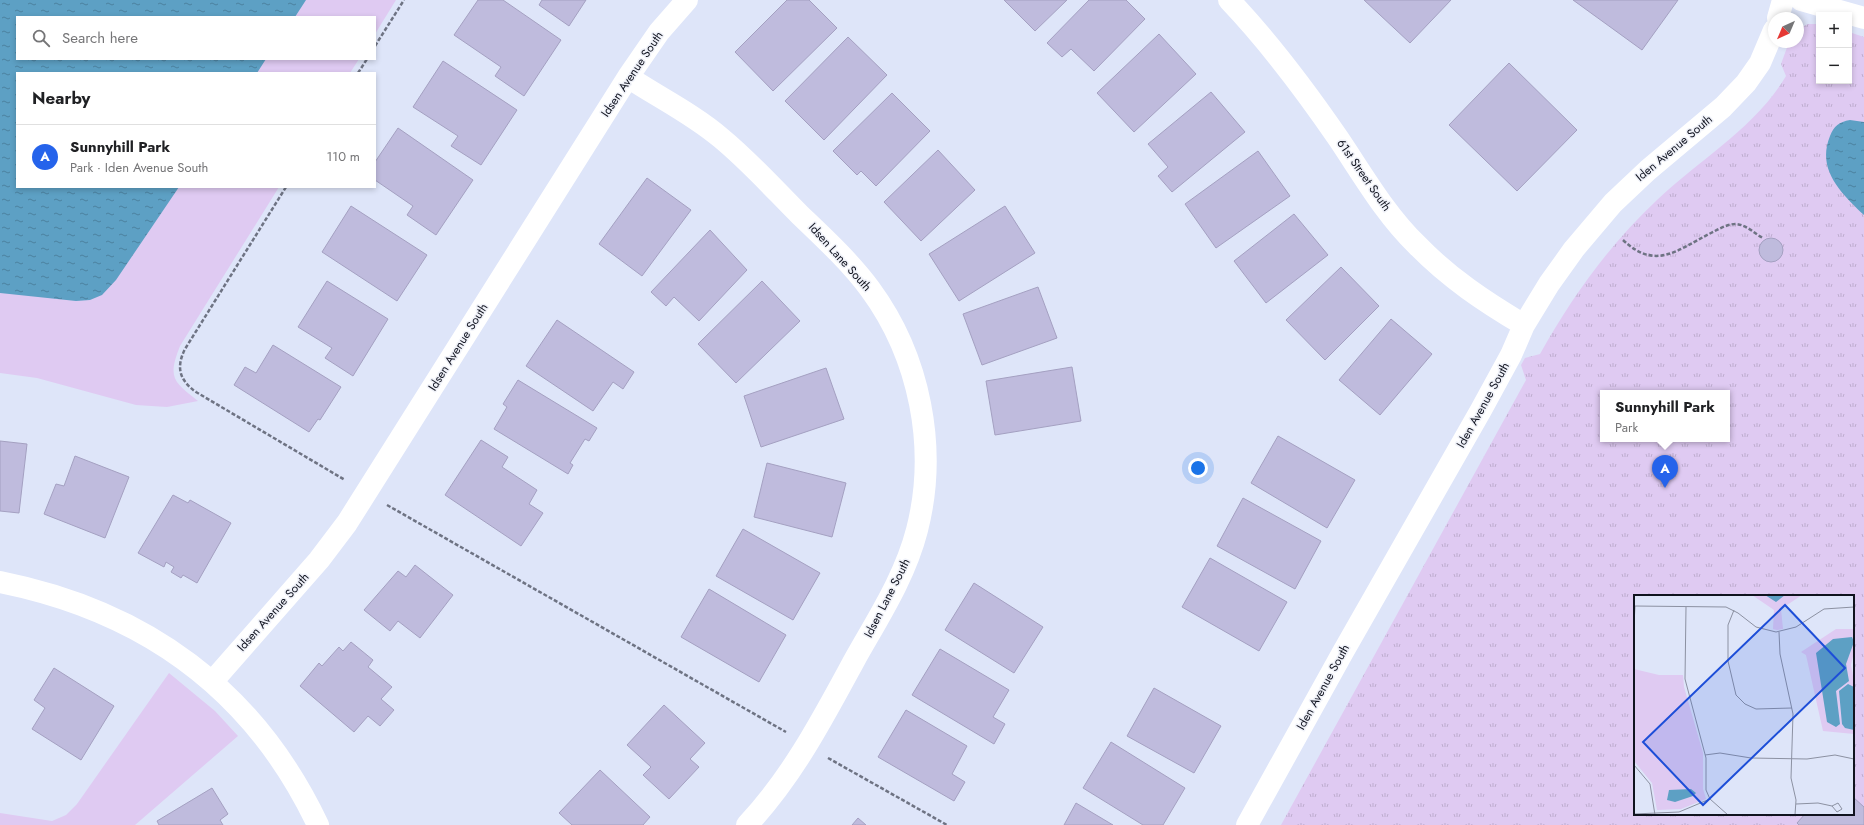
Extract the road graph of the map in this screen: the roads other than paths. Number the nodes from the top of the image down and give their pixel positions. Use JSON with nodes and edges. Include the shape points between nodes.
{"nodes":[{"id":1,"x":687,"y":0,"type":"edge"},
{"id":2,"x":1229,"y":0,"type":"edge"},
{"id":3,"x":1783,"y":0,"type":"edge"},
{"id":4,"x":1801,"y":0,"type":"edge"},
{"id":5,"x":1780,"y":12,"type":"edge"},
{"id":6,"x":1864,"y":18,"type":"edge"},
{"id":7,"x":1768,"y":44,"type":"edge"},
{"id":8,"x":628,"y":77,"type":"junction"},
{"id":9,"x":1524,"y":324,"type":"junction"},
{"id":10,"x":0,"y":582,"type":"edge"},
{"id":11,"x":212,"y":682,"type":"junction"},
{"id":12,"x":318,"y":825,"type":"edge"},
{"id":13,"x":747,"y":825,"type":"edge"},
{"id":14,"x":1247,"y":825,"type":"edge"}],
"edges":[{"from":1,"to":8,"type":"street","name":"Idsen Avenue South","via":[[659,32]]},
{"from":2,"to":9,"type":"street","name":"61st Street South","via":[[1306,93],[1373,192],[1412,240],[1452,278]]},
{"from":3,"to":5,"type":"street"},
{"from":4,"to":6,"type":"street"},
{"from":7,"to":9,"type":"street","name":"Iden Avenue South","via":[[1746,83],[1613,203],[1574,249]]},
{"from":8,"to":11,"type":"street","name":"Idsen Avenue South","via":[[347,523],[319,560]]},
{"from":8,"to":13,"type":"street","name":"Idsen Lane South","via":[[721,138],[855,270],[882,307],[898,336],[913,377],[922,414],[925,443],[924,490],[920,519],[908,558],[890,596],[807,745],[773,795]]},
{"from":9,"to":14,"type":"street","name":"Iden Avenue South","via":[[1511,355],[1481,410],[1342,652]]},
{"from":10,"to":11,"type":"street","via":[[69,600],[114,618],[173,651]]},
{"from":11,"to":12,"type":"street","via":[[246,715],[271,746],[304,797]]}]}
